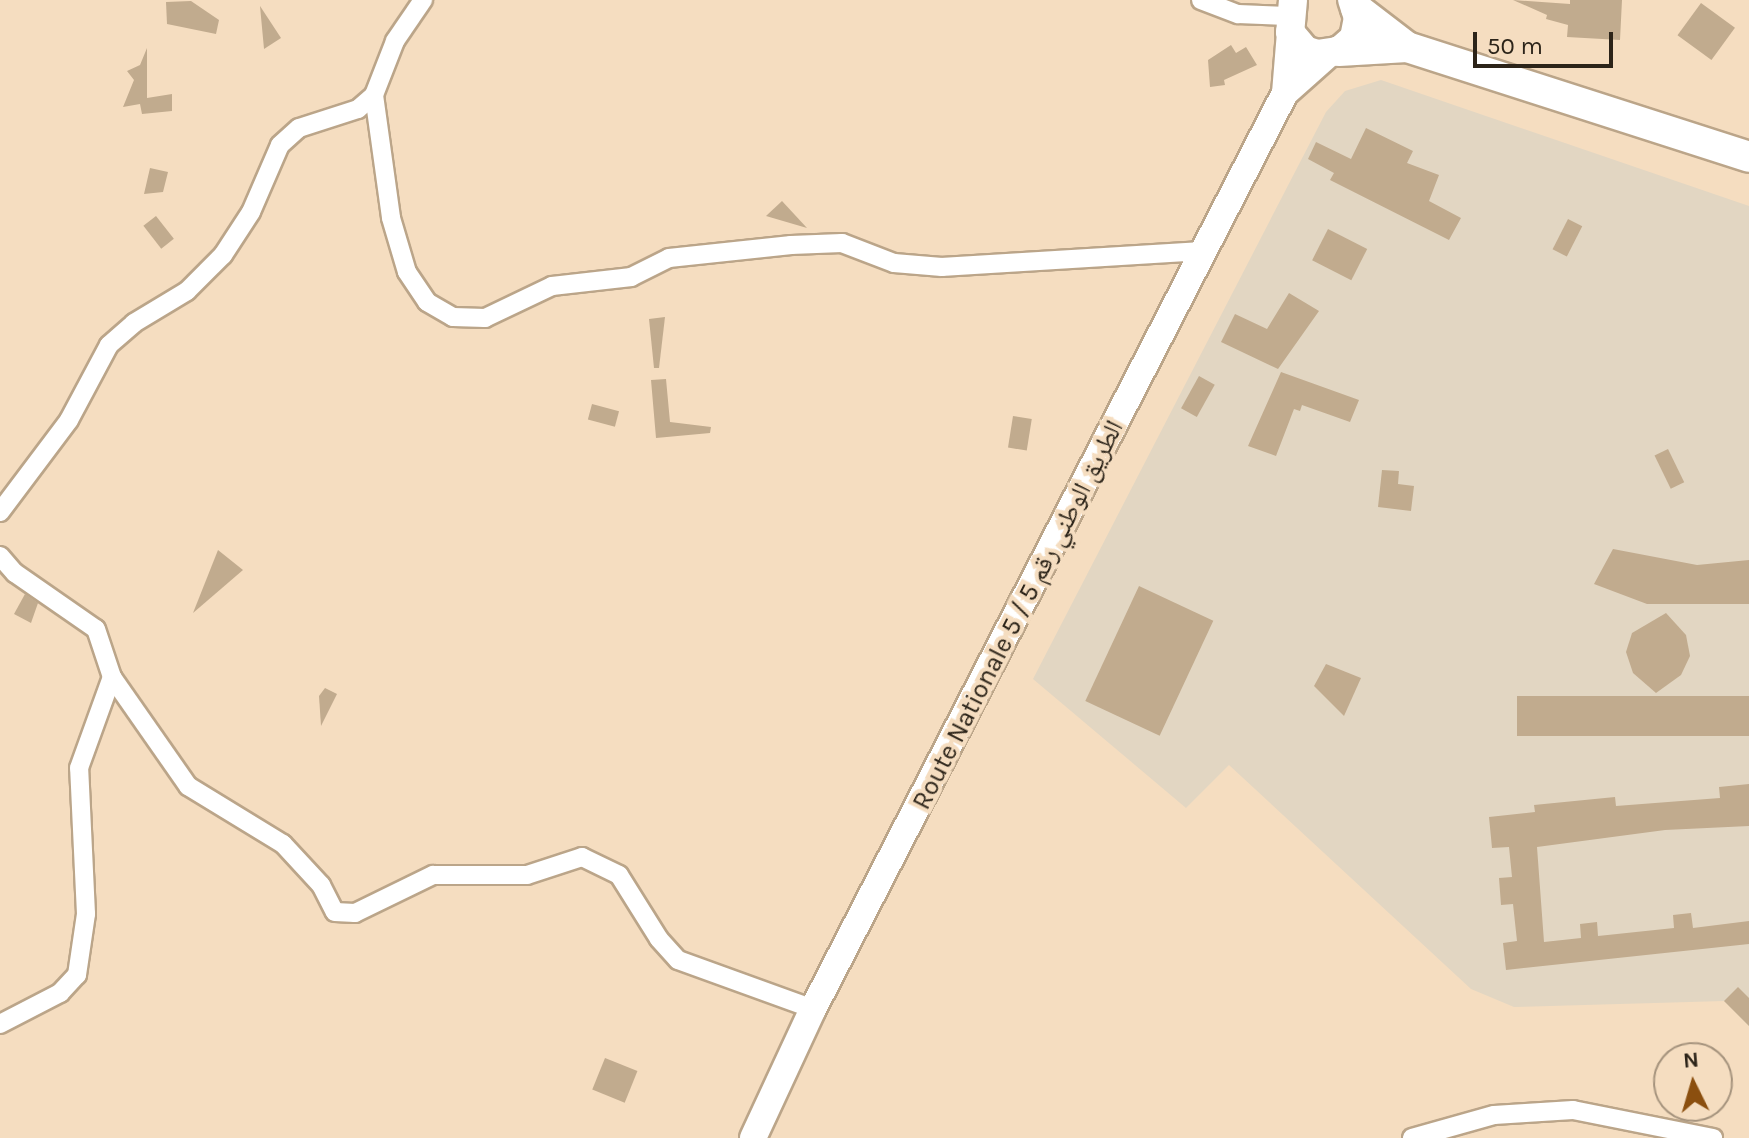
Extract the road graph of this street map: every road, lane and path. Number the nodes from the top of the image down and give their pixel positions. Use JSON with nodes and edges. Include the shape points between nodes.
{"nodes":[{"id":1,"x":423,"y":0,"type":"edge"},
{"id":2,"x":1201,"y":0,"type":"edge"},
{"id":3,"x":1354,"y":3,"type":"edge"},
{"id":4,"x":1290,"y":16,"type":"edge"},
{"id":5,"x":1407,"y":47,"type":"junction"},
{"id":6,"x":1334,"y":53,"type":"junction"},
{"id":7,"x":1285,"y":93,"type":"junction"},
{"id":8,"x":374,"y":95,"type":"junction"},
{"id":9,"x":1749,"y":157,"type":"edge"},
{"id":10,"x":1202,"y":251,"type":"junction"},
{"id":11,"x":0,"y":512,"type":"edge"},
{"id":12,"x":0,"y":556,"type":"edge"},
{"id":13,"x":112,"y":677,"type":"junction"},
{"id":14,"x":813,"y":1009,"type":"junction"},
{"id":15,"x":0,"y":1024,"type":"edge"},
{"id":16,"x":753,"y":1138,"type":"edge"},
{"id":17,"x":1412,"y":1138,"type":"edge"},
{"id":18,"x":1713,"y":1138,"type":"edge"}],
"edges":[{"from":1,"to":8,"type":"street","via":[[395,41]]},
{"from":2,"to":4,"type":"street","via":[[1238,14]]},
{"from":3,"to":5,"type":"highway"},
{"from":3,"to":6,"type":"main road","via":[[1354,38]]},
{"from":4,"to":6,"type":"main road","via":[[1305,50]]},
{"from":4,"to":7,"type":"main road"},
{"from":5,"to":6,"type":"highway"},
{"from":5,"to":9,"type":"highway"},
{"from":6,"to":7,"type":"main road"},
{"from":7,"to":10,"type":"main road","name":"Route Nationale 5 / الطريق الوطني رقم 5"},
{"from":8,"to":10,"type":"street","via":[[391,218],[407,272],[427,302],[453,317],[485,318],[552,286],[631,277],[669,258],[791,245],[842,243],[894,263],[942,267]]},
{"from":8,"to":11,"type":"street","via":[[358,109],[299,128],[280,145],[251,212],[223,255],[187,291],[109,345],[69,420]]},
{"from":10,"to":14,"type":"main road","name":"Route Nationale 5 / الطريق الوطني رقم 5"},
{"from":12,"to":13,"type":"street","via":[[15,573],[96,629]]},
{"from":13,"to":14,"type":"street","via":[[188,786],[283,844],[321,885],[335,912],[355,913],[433,875],[527,875],[582,857],[619,875],[678,960]]},
{"from":13,"to":15,"type":"street","via":[[79,768],[86,914],[77,975],[60,993]]},
{"from":14,"to":16,"type":"main road","name":"Route Nationale 5 / الطريق الوطني رقم 5"},
{"from":17,"to":18,"type":"street","via":[[1494,1115],[1573,1110]]}]}
